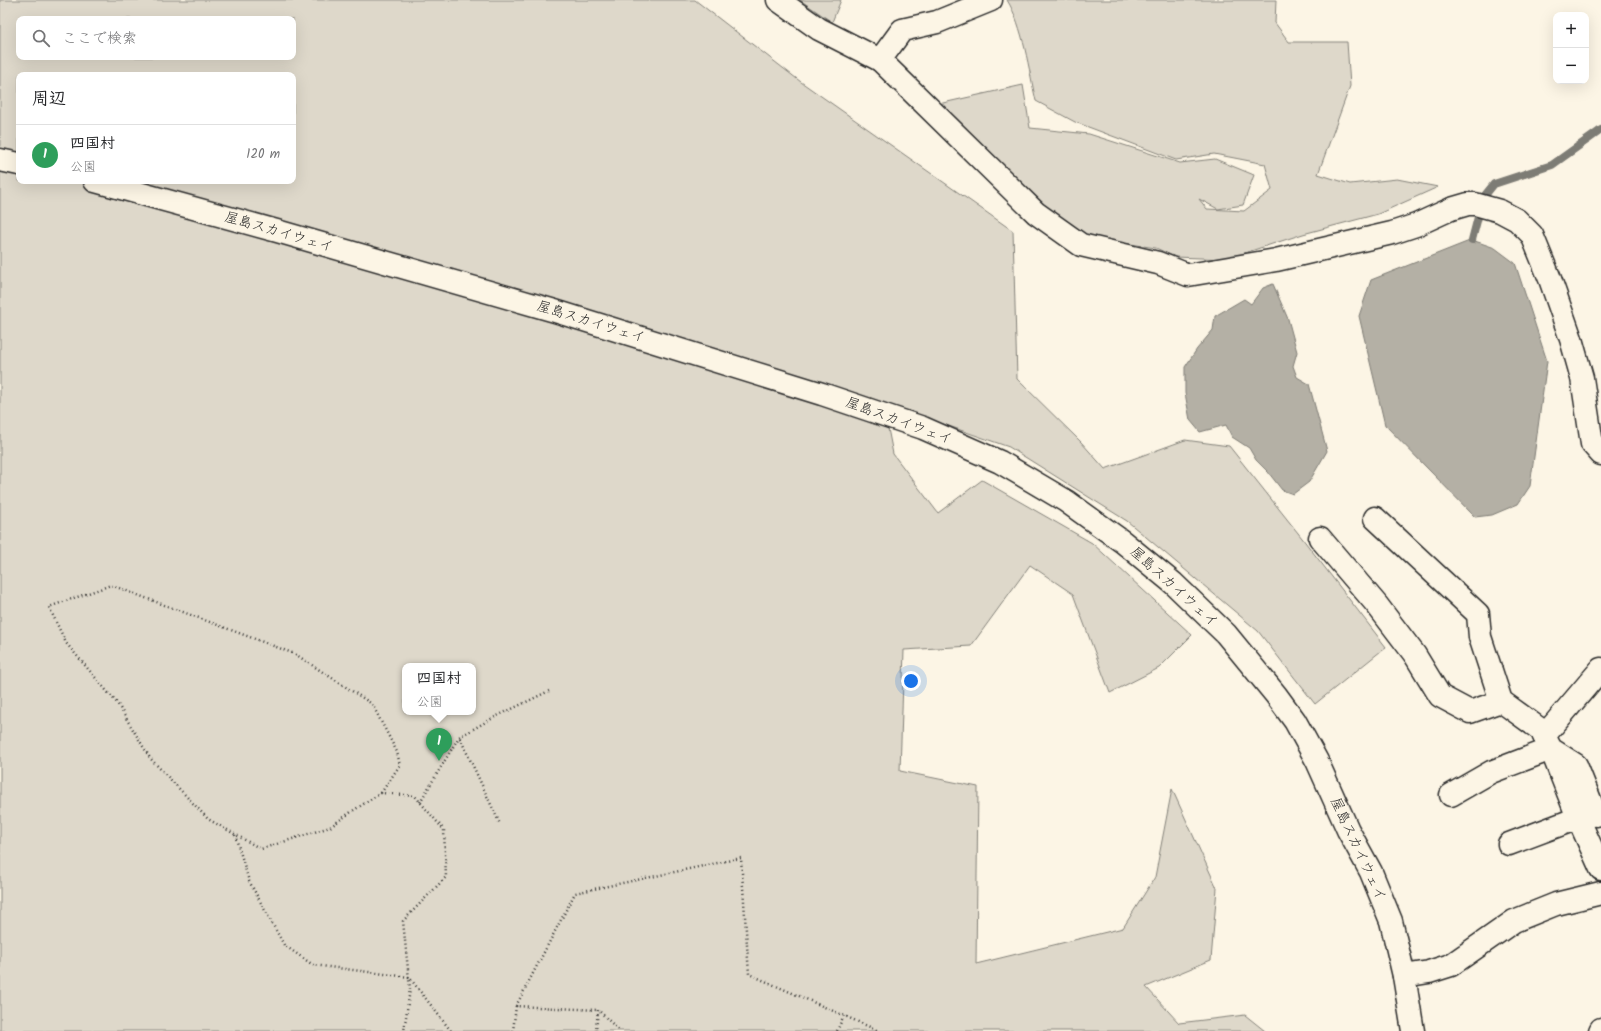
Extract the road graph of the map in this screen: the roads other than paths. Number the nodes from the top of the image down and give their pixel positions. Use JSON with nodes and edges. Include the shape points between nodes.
{"nodes":[{"id":1,"x":778,"y":0,"type":"edge"},
{"id":2,"x":991,"y":0,"type":"edge"},
{"id":3,"x":880,"y":60,"type":"junction"},
{"id":4,"x":0,"y":160,"type":"edge"},
{"id":5,"x":16,"y":163,"type":"edge"},
{"id":6,"x":106,"y":184,"type":"edge"},
{"id":7,"x":1601,"y":454,"type":"edge"},
{"id":8,"x":1375,"y":518,"type":"dead end"},
{"id":9,"x":1320,"y":538,"type":"dead end"},
{"id":10,"x":1601,"y":669,"type":"edge"},
{"id":11,"x":1501,"y":701,"type":"junction"},
{"id":12,"x":1548,"y":743,"type":"junction"},
{"id":13,"x":1451,"y":795,"type":"dead end"},
{"id":14,"x":1601,"y":814,"type":"edge"},
{"id":15,"x":1578,"y":818,"type":"junction"},
{"id":16,"x":1510,"y":844,"type":"dead end"},
{"id":17,"x":1601,"y":869,"type":"edge"},
{"id":18,"x":1601,"y":893,"type":"edge"},
{"id":19,"x":1404,"y":976,"type":"junction"},
{"id":20,"x":1413,"y":1031,"type":"edge"}],
"edges":[{"from":1,"to":3,"type":"street","via":[[819,29]]},
{"from":2,"to":3,"type":"street","via":[[937,22],[902,30]]},
{"from":3,"to":7,"type":"street","via":[[1036,213],[1081,245],[1158,263],[1188,275],[1276,260],[1392,233],[1468,204],[1500,211],[1517,220],[1532,234],[1550,279],[1582,378],[1592,444]]},
{"from":4,"to":5,"type":"street"},
{"from":6,"to":19,"type":"street","name":"屋島スカイウェイ","via":[[570,316],[822,394],[915,425],[1000,462],[1066,502],[1117,537],[1173,583],[1226,634],[1276,694],[1295,721],[1317,761],[1348,830],[1371,872],[1391,921]]},
{"from":8,"to":11,"type":"street","via":[[1478,614],[1480,637]]},
{"from":9,"to":11,"type":"street","via":[[1382,611],[1415,655],[1440,696],[1470,712]]},
{"from":10,"to":12,"type":"street"},
{"from":11,"to":12,"type":"street","via":[[1541,730]]},
{"from":12,"to":13,"type":"street"},
{"from":12,"to":14,"type":"street","via":[[1576,765],[1596,815]]},
{"from":12,"to":15,"type":"street"},
{"from":15,"to":16,"type":"street"},
{"from":15,"to":17,"type":"street"},
{"from":18,"to":19,"type":"street","via":[[1556,904],[1514,921],[1451,965]]},
{"from":19,"to":20,"type":"street","name":"屋島スカイウェイ"}]}
